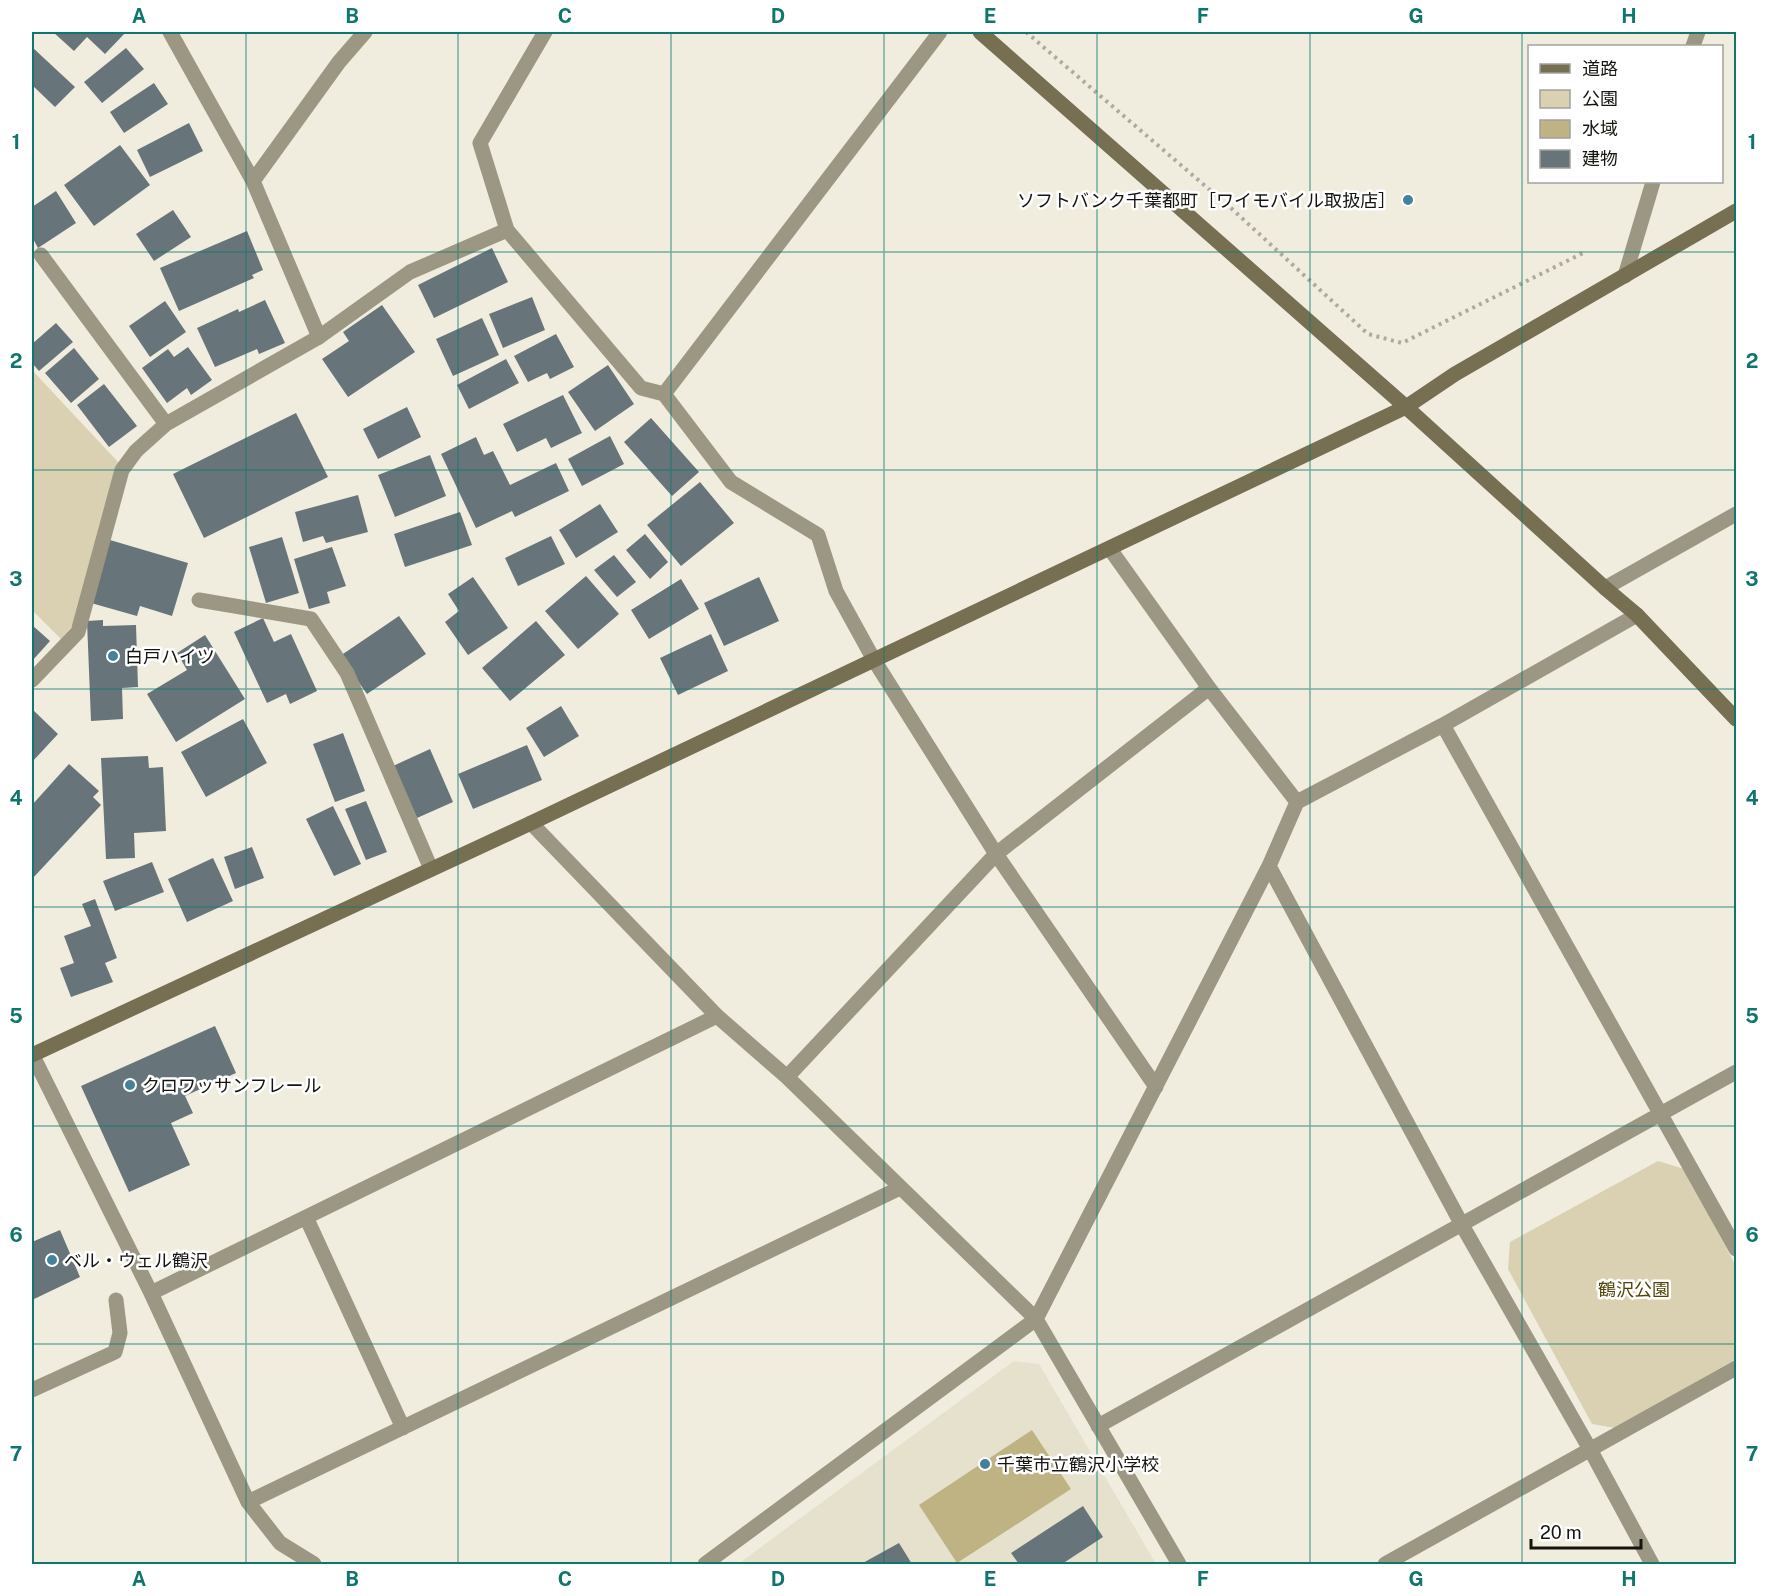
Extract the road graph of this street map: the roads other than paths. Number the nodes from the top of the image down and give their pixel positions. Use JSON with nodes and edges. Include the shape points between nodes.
{"nodes":[{"id":1,"x":170,"y":32,"type":"edge"},
{"id":2,"x":364,"y":32,"type":"edge"},
{"id":3,"x":545,"y":32,"type":"edge"},
{"id":4,"x":940,"y":32,"type":"edge"},
{"id":5,"x":980,"y":32,"type":"edge"},
{"id":6,"x":254,"y":181,"type":"junction"},
{"id":7,"x":1653,"y":183,"type":"edge"},
{"id":8,"x":1737,"y":211,"type":"edge"},
{"id":9,"x":507,"y":230,"type":"junction"},
{"id":10,"x":41,"y":255,"type":"dead end"},
{"id":11,"x":1625,"y":276,"type":"junction"},
{"id":12,"x":319,"y":337,"type":"junction"},
{"id":13,"x":664,"y":394,"type":"junction"},
{"id":14,"x":1406,"y":407,"type":"junction"},
{"id":15,"x":166,"y":424,"type":"junction"},
{"id":16,"x":1737,"y":514,"type":"edge"},
{"id":17,"x":1110,"y":549,"type":"junction"},
{"id":18,"x":1605,"y":588,"type":"junction"},
{"id":19,"x":199,"y":600,"type":"dead end"},
{"id":20,"x":1637,"y":615,"type":"junction"},
{"id":21,"x":874,"y":660,"type":"junction"},
{"id":22,"x":32,"y":680,"type":"edge"},
{"id":23,"x":1209,"y":688,"type":"junction"},
{"id":24,"x":1737,"y":719,"type":"edge"},
{"id":25,"x":1443,"y":725,"type":"junction"},
{"id":26,"x":1298,"y":802,"type":"junction"},
{"id":27,"x":531,"y":823,"type":"junction"},
{"id":28,"x":996,"y":854,"type":"junction"},
{"id":29,"x":1269,"y":866,"type":"junction"},
{"id":30,"x":431,"y":869,"type":"junction"},
{"id":31,"x":717,"y":1017,"type":"junction"},
{"id":32,"x":32,"y":1054,"type":"edge"},
{"id":33,"x":1737,"y":1072,"type":"edge"},
{"id":34,"x":787,"y":1077,"type":"junction"},
{"id":35,"x":1156,"y":1087,"type":"junction"},
{"id":36,"x":1661,"y":1114,"type":"junction"},
{"id":37,"x":900,"y":1188,"type":"junction"},
{"id":38,"x":306,"y":1217,"type":"junction"},
{"id":39,"x":1462,"y":1225,"type":"junction"},
{"id":40,"x":1737,"y":1249,"type":"edge"},
{"id":41,"x":151,"y":1293,"type":"junction"},
{"id":42,"x":116,"y":1300,"type":"dead end"},
{"id":43,"x":1036,"y":1319,"type":"junction"},
{"id":44,"x":1737,"y":1368,"type":"edge"},
{"id":45,"x":32,"y":1390,"type":"edge"},
{"id":46,"x":1098,"y":1426,"type":"junction"},
{"id":47,"x":403,"y":1428,"type":"junction"},
{"id":48,"x":1591,"y":1451,"type":"junction"},
{"id":49,"x":248,"y":1502,"type":"junction"},
{"id":50,"x":314,"y":1564,"type":"edge"},
{"id":51,"x":705,"y":1564,"type":"edge"},
{"id":52,"x":1179,"y":1564,"type":"edge"},
{"id":53,"x":1385,"y":1564,"type":"edge"},
{"id":54,"x":1652,"y":1564,"type":"edge"}],
"edges":[{"from":1,"to":6,"type":"street"},
{"from":2,"to":6,"type":"street"},
{"from":3,"to":9,"type":"street","via":[[480,143]]},
{"from":4,"to":13,"type":"street"},
{"from":5,"to":14,"type":"street"},
{"from":6,"to":12,"type":"street"},
{"from":7,"to":11,"type":"street"},
{"from":8,"to":11,"type":"street"},
{"from":9,"to":12,"type":"street","via":[[410,272]]},
{"from":9,"to":13,"type":"street","via":[[641,388]]},
{"from":10,"to":15,"type":"street"},
{"from":11,"to":14,"type":"street","via":[[1455,374]]},
{"from":12,"to":15,"type":"street"},
{"from":13,"to":21,"type":"street","via":[[731,482],[818,535],[836,591]]},
{"from":14,"to":17,"type":"street"},
{"from":14,"to":18,"type":"street"},
{"from":15,"to":22,"type":"street","via":[[136,451],[122,470],[78,632]]},
{"from":16,"to":18,"type":"street"},
{"from":17,"to":21,"type":"street"},
{"from":17,"to":23,"type":"street"},
{"from":18,"to":20,"type":"street"},
{"from":19,"to":30,"type":"street","via":[[311,619],[347,673]]},
{"from":20,"to":24,"type":"street"},
{"from":20,"to":25,"type":"street"},
{"from":21,"to":27,"type":"street"},
{"from":21,"to":28,"type":"street"},
{"from":23,"to":26,"type":"street"},
{"from":23,"to":28,"type":"street"},
{"from":25,"to":26,"type":"street"},
{"from":25,"to":36,"type":"street"},
{"from":26,"to":29,"type":"street"},
{"from":27,"to":30,"type":"street"},
{"from":27,"to":31,"type":"street"},
{"from":28,"to":34,"type":"street"},
{"from":28,"to":35,"type":"street"},
{"from":29,"to":35,"type":"street"},
{"from":29,"to":39,"type":"street"},
{"from":30,"to":32,"type":"street"},
{"from":31,"to":34,"type":"street"},
{"from":31,"to":38,"type":"street"},
{"from":32,"to":41,"type":"street"},
{"from":33,"to":36,"type":"street"},
{"from":34,"to":37,"type":"street"},
{"from":35,"to":43,"type":"street"},
{"from":36,"to":39,"type":"street"},
{"from":36,"to":40,"type":"street"},
{"from":37,"to":43,"type":"street"},
{"from":37,"to":47,"type":"street"},
{"from":38,"to":41,"type":"street"},
{"from":38,"to":47,"type":"street"},
{"from":39,"to":46,"type":"street"},
{"from":39,"to":48,"type":"street"},
{"from":41,"to":49,"type":"street"},
{"from":42,"to":45,"type":"street","via":[[120,1333],[115,1352]]},
{"from":43,"to":46,"type":"street"},
{"from":43,"to":51,"type":"street"},
{"from":44,"to":48,"type":"street"},
{"from":46,"to":52,"type":"street"},
{"from":47,"to":49,"type":"street"},
{"from":48,"to":53,"type":"street"},
{"from":48,"to":54,"type":"street"},
{"from":49,"to":50,"type":"street","via":[[280,1543]]}]}
